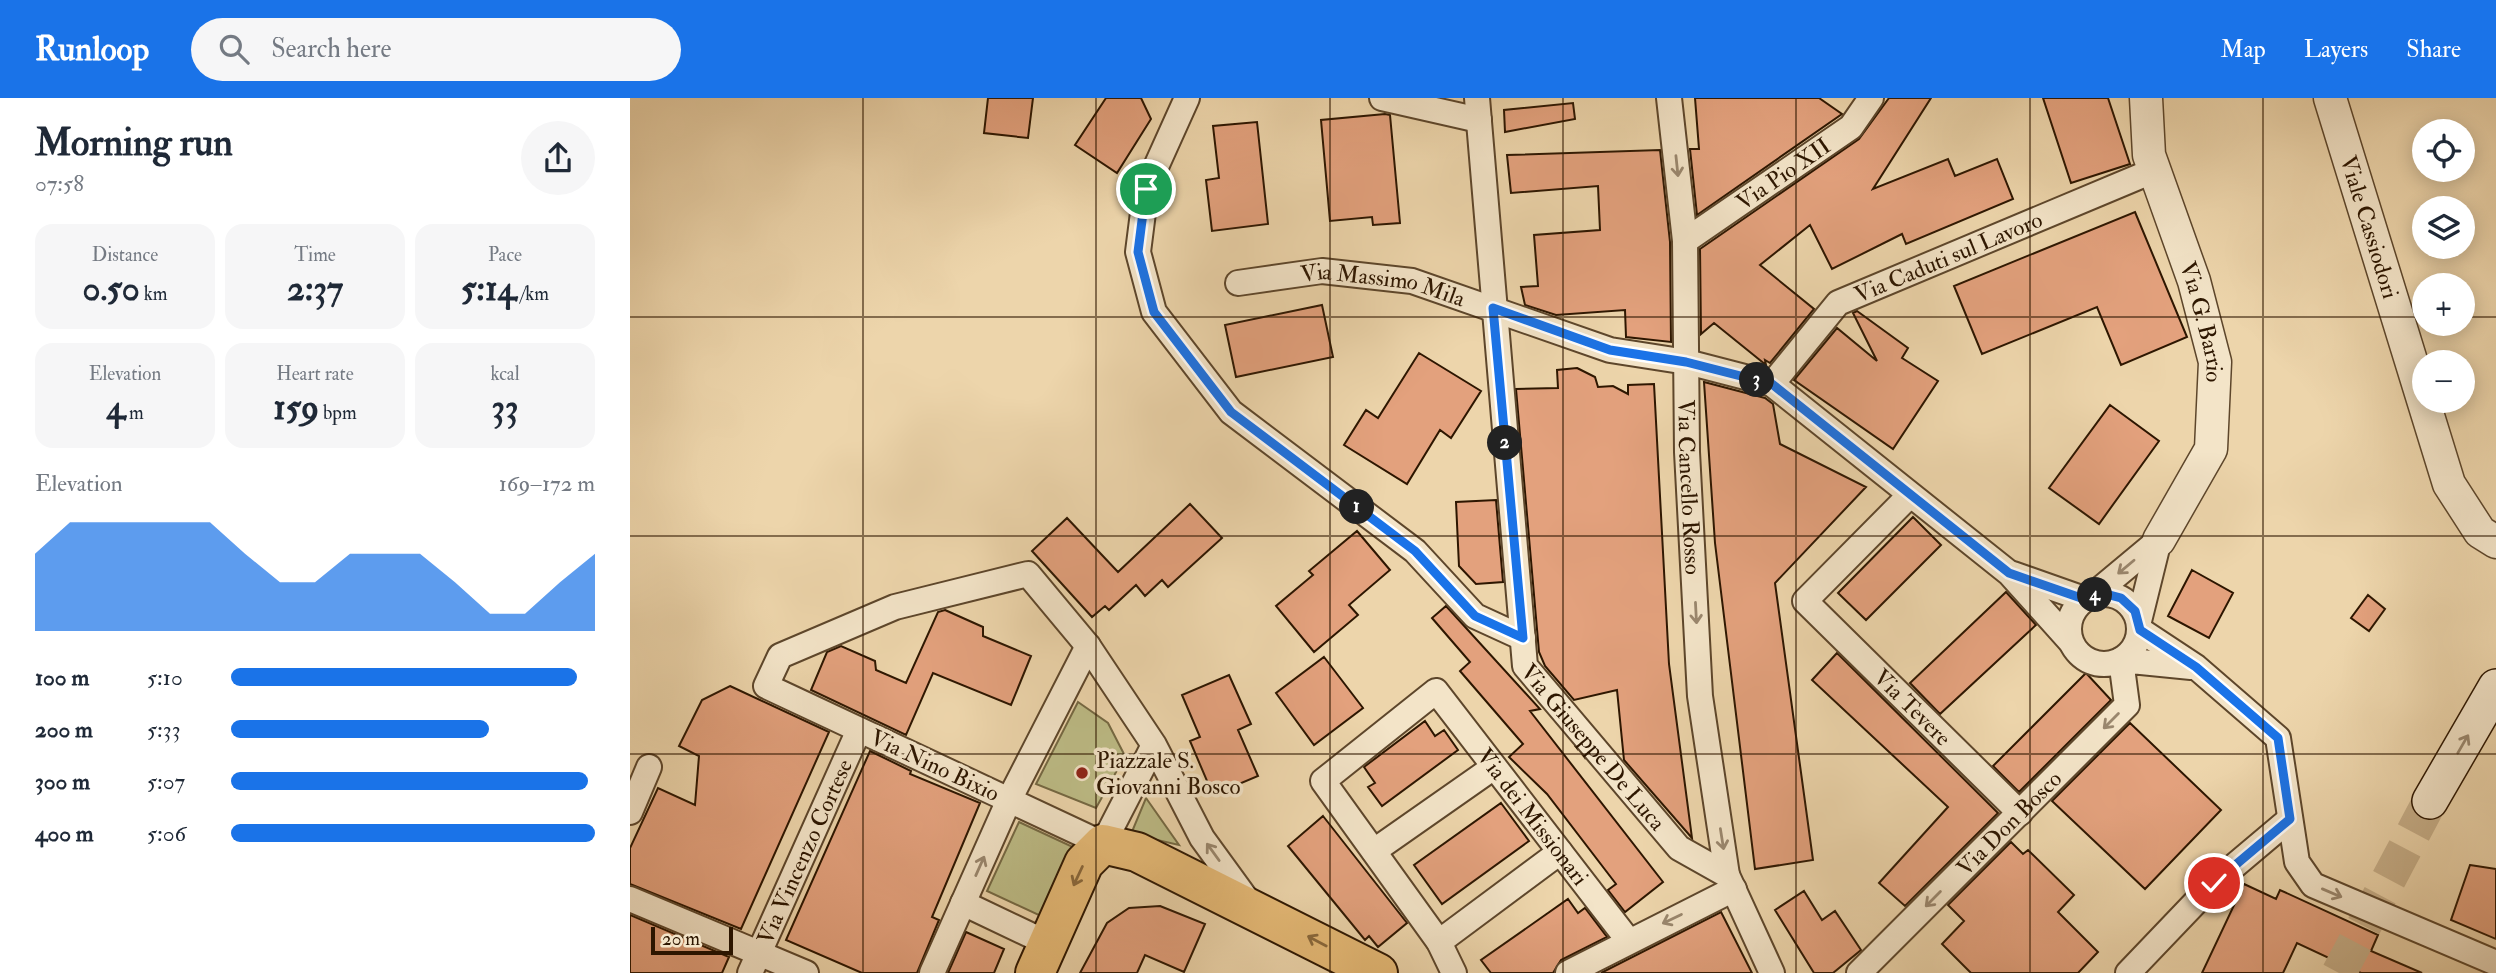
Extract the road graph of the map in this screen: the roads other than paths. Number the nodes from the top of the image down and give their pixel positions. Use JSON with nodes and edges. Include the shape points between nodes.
{"nodes":[{"id":1,"x":1187,"y":98,"type":"edge"},
{"id":2,"x":1382,"y":98,"type":"edge"},
{"id":3,"x":1669,"y":98,"type":"edge"},
{"id":4,"x":1871,"y":98,"type":"edge"},
{"id":5,"x":2146,"y":98,"type":"edge"},
{"id":6,"x":2330,"y":98,"type":"edge"},
{"id":7,"x":1478,"y":109,"type":"edge"},
{"id":8,"x":2155,"y":170,"type":"junction"},
{"id":9,"x":1685,"y":241,"type":"junction"},
{"id":10,"x":1238,"y":283,"type":"dead end"},
{"id":11,"x":1493,"y":308,"type":"junction"},
{"id":12,"x":1686,"y":362,"type":"junction"},
{"id":13,"x":1772,"y":384,"type":"junction"},
{"id":14,"x":1909,"y":496,"type":"junction"},
{"id":15,"x":2159,"y":540,"type":"junction"},
{"id":16,"x":2496,"y":542,"type":"edge"},
{"id":17,"x":2009,"y":573,"type":"junction"},
{"id":18,"x":2089,"y":597,"type":"junction"},
{"id":19,"x":2139,"y":625,"type":"junction"},
{"id":20,"x":1523,"y":638,"type":"junction"},
{"id":21,"x":2070,"y":641,"type":"junction"},
{"id":22,"x":1088,"y":646,"type":"junction"},
{"id":23,"x":2121,"y":660,"type":"junction"},
{"id":24,"x":2196,"y":667,"type":"junction"},
{"id":25,"x":2496,"y":687,"type":"edge"},
{"id":26,"x":859,"y":730,"type":"junction"},
{"id":27,"x":1154,"y":745,"type":"junction"},
{"id":28,"x":649,"y":767,"type":"dead end"},
{"id":29,"x":1494,"y":767,"type":"junction"},
{"id":30,"x":1009,"y":800,"type":"junction"},
{"id":31,"x":2430,"y":801,"type":"tunnel mouth"},
{"id":32,"x":630,"y":812,"type":"edge"},
{"id":33,"x":2020,"y":813,"type":"junction"},
{"id":34,"x":2290,"y":819,"type":"junction"},
{"id":35,"x":1103,"y":844,"type":"junction"},
{"id":36,"x":1374,"y":851,"type":"junction"},
{"id":37,"x":1560,"y":852,"type":"junction"},
{"id":38,"x":1730,"y":882,"type":"junction"},
{"id":39,"x":630,"y":899,"type":"edge"},
{"id":40,"x":964,"y":903,"type":"junction"},
{"id":41,"x":1252,"y":908,"type":"junction"},
{"id":42,"x":1628,"y":940,"type":"junction"},
{"id":43,"x":1439,"y":942,"type":"junction"},
{"id":44,"x":1044,"y":950,"type":"edge"},
{"id":45,"x":755,"y":963,"type":"edge"},
{"id":46,"x":2496,"y":963,"type":"edge"},
{"id":47,"x":806,"y":973,"type":"edge"},
{"id":48,"x":932,"y":973,"type":"edge"},
{"id":49,"x":1378,"y":973,"type":"edge"},
{"id":50,"x":1454,"y":973,"type":"edge"},
{"id":51,"x":1568,"y":973,"type":"edge"},
{"id":52,"x":1772,"y":973,"type":"edge"},
{"id":53,"x":1859,"y":973,"type":"edge"},
{"id":54,"x":2127,"y":973,"type":"edge"}],
"edges":[{"from":1,"to":20,"type":"street","via":[[1146,189],[1138,252],[1154,312],[1231,412],[1415,551],[1475,616]]},
{"from":2,"to":7,"type":"street"},
{"from":3,"to":9,"type":"street","name":"Via Cancello Rosso","one_way":true},
{"from":4,"to":9,"type":"street","name":"Via Pio XII","via":[[1851,127]]},
{"from":5,"to":8,"type":"street","name":"Via G. Barrio","via":[[2149,155]]},
{"from":6,"to":16,"type":"street","name":"Viale Cassiodori","via":[[2449,484],[2480,532]]},
{"from":7,"to":11,"type":"street","name":"Via Giuseppe De Luca"},
{"from":8,"to":13,"type":"street","name":"Via Caduti sul Lavoro","via":[[1838,303]]},
{"from":8,"to":15,"type":"street","name":"Via G. Barrio","via":[[2194,281],[2215,362],[2211,449]]},
{"from":9,"to":12,"type":"street","name":"Via Cancello Rosso"},
{"from":10,"to":11,"type":"street","name":"Via Massimo Mila","via":[[1322,271],[1412,281]]},
{"from":11,"to":12,"type":"street","name":"Via Massimo Mila","via":[[1610,350]]},
{"from":11,"to":20,"type":"street","name":"Via Giuseppe De Luca"},
{"from":12,"to":13,"type":"street","name":"Via Massimo Mila"},
{"from":12,"to":38,"type":"street","name":"Via Cancello Rosso","one_way":true,"via":[[1700,696]]},
{"from":13,"to":14,"type":"street"},
{"from":14,"to":17,"type":"street"},
{"from":14,"to":33,"type":"street","name":"Via Tevere","via":[[1805,601]]},
{"from":15,"to":18,"type":"street","one_way":true},
{"from":15,"to":19,"type":"street"},
{"from":17,"to":18,"type":"street"},
{"from":17,"to":21,"type":"street"},
{"from":18,"to":19,"type":"street","via":[[2102,593],[2121,598]]},
{"from":18,"to":21,"type":"street","via":[[2077,606],[2069,622]]},
{"from":19,"to":23,"type":"street","via":[[2134,648]]},
{"from":19,"to":24,"type":"street"},
{"from":20,"to":38,"type":"street","name":"Via Giuseppe De Luca","via":[[1525,666],[1679,848]]},
{"from":21,"to":23,"type":"street","via":[[2091,662],[2101,665]]},
{"from":22,"to":26,"type":"street","name":"Via Nino Bixio","via":[[1028,574],[895,607],[780,656],[766,686]]},
{"from":22,"to":27,"type":"street"},
{"from":22,"to":30,"type":"street"},
{"from":23,"to":24,"type":"street"},
{"from":23,"to":33,"type":"street","name":"Via Don Bosco","one_way":true,"via":[[2127,705]]},
{"from":24,"to":34,"type":"street","via":[[2278,738]]},
{"from":31,"to":25,"type":"main road","one_way":true},
{"from":26,"to":30,"type":"street","name":"Via Nino Bixio"},
{"from":26,"to":45,"type":"street","name":"Via Vincenzo Cortese"},
{"from":27,"to":35,"type":"street"},
{"from":41,"to":27,"type":"street","one_way":true,"via":[[1202,838]]},
{"from":28,"to":32,"type":"street"},
{"from":29,"to":36,"type":"street"},
{"from":29,"to":36,"type":"street","name":"Via dei Missionari","via":[[1436,691],[1323,781]]},
{"from":29,"to":37,"type":"street","name":"Via dei Missionari"},
{"from":30,"to":35,"type":"street","name":"Via Nino Bixio"},
{"from":40,"to":30,"type":"street","one_way":true},
{"from":33,"to":53,"type":"street","name":"Via Don Bosco","one_way":true},
{"from":34,"to":46,"type":"street","one_way":true,"via":[[2297,862],[2313,885]]},
{"from":34,"to":54,"type":"street","via":[[2214,883]]},
{"from":35,"to":41,"type":"main road","via":[[1137,852]]},
{"from":35,"to":44,"type":"main road","one_way":true,"via":[[1084,863]]},
{"from":36,"to":43,"type":"street"},
{"from":37,"to":42,"type":"street","name":"Via dei Missionari"},
{"from":37,"to":43,"type":"street"},
{"from":38,"to":42,"type":"street","one_way":true},
{"from":38,"to":52,"type":"street"},
{"from":39,"to":45,"type":"street"},
{"from":40,"to":44,"type":"street"},
{"from":40,"to":48,"type":"street"},
{"from":49,"to":41,"type":"main road","one_way":true},
{"from":42,"to":51,"type":"street"},
{"from":43,"to":50,"type":"street"},
{"from":45,"to":47,"type":"street"}]}
